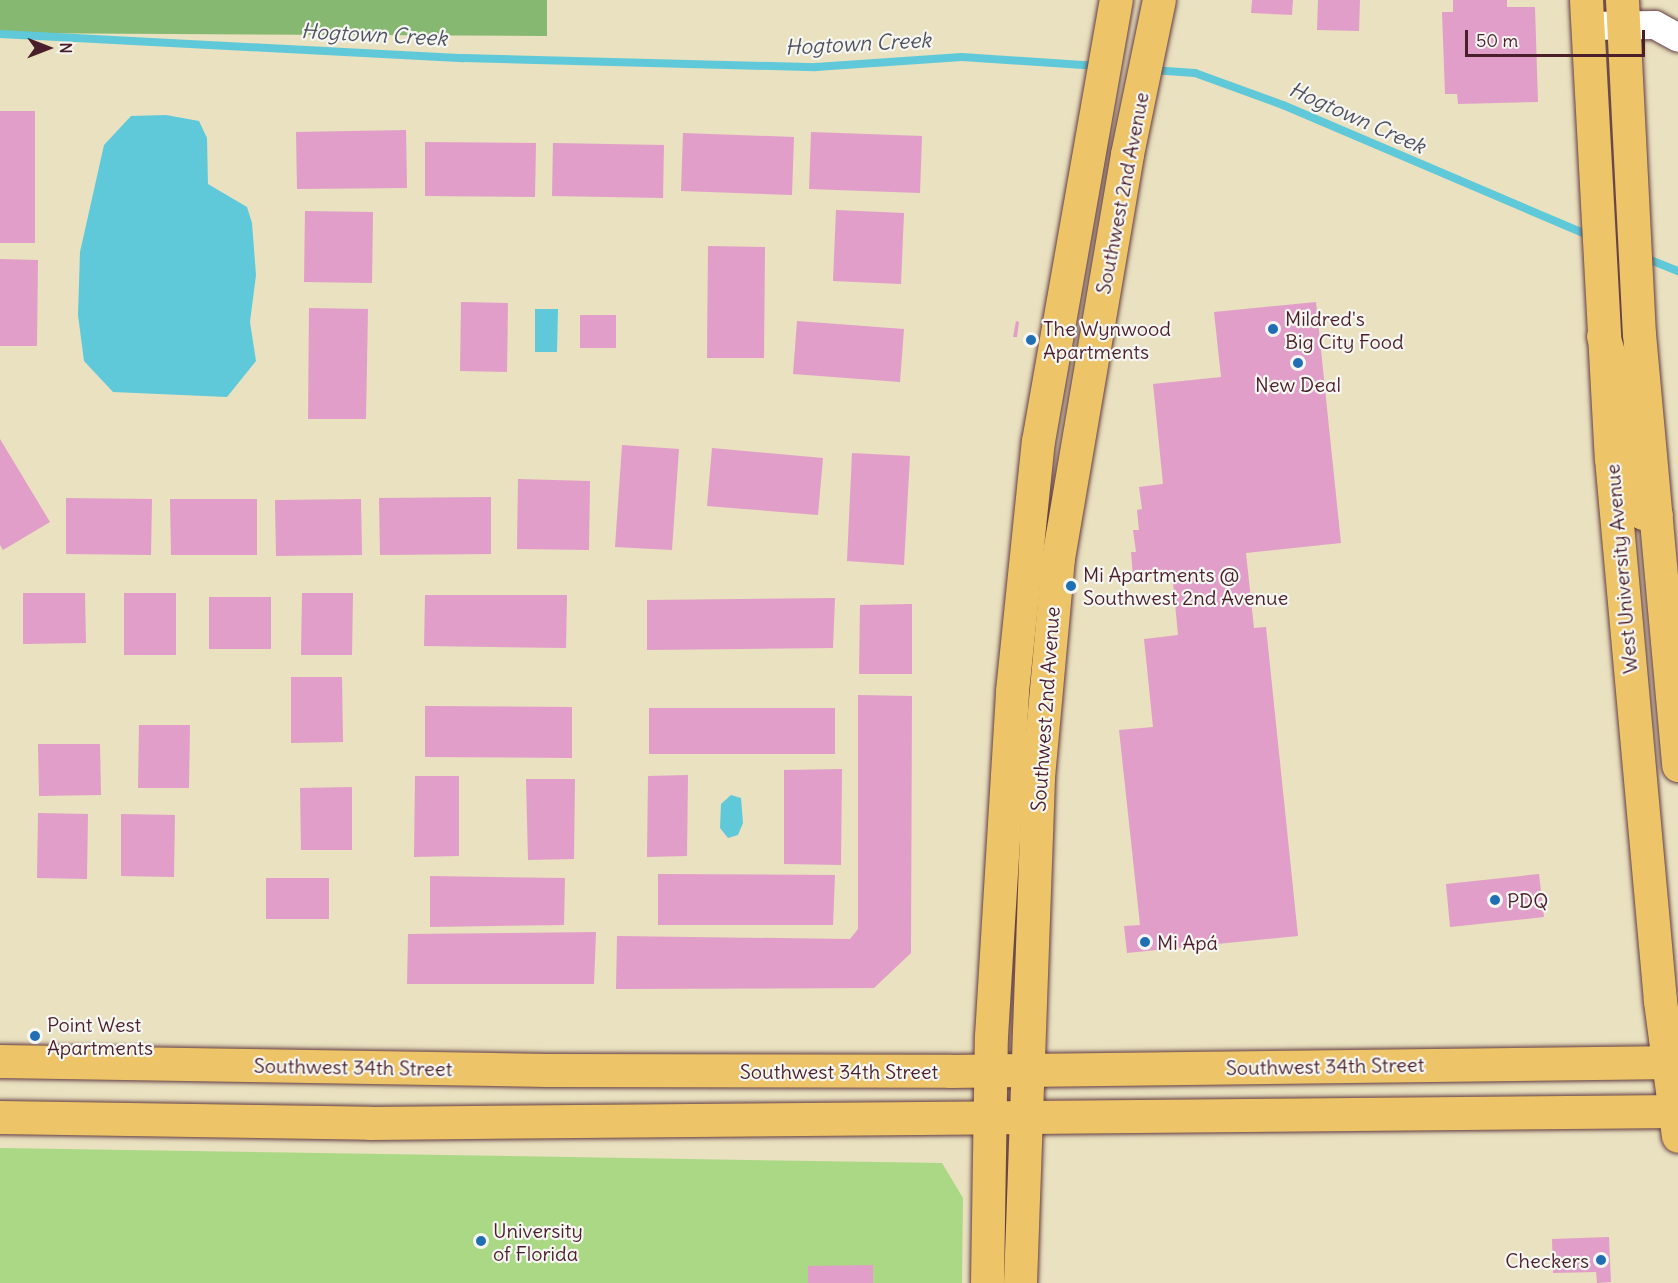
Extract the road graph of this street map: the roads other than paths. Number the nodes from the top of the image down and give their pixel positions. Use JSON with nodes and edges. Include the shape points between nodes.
{"nodes":[{"id":1,"x":1115,"y":8,"type":"edge"},
{"id":2,"x":1157,"y":11,"type":"edge"},
{"id":3,"x":1587,"y":13,"type":"edge"},
{"id":4,"x":1623,"y":13,"type":"edge"},
{"id":5,"x":1678,"y":38,"type":"edge"},
{"id":6,"x":1071,"y":247,"type":"junction"},
{"id":7,"x":1111,"y":250,"type":"junction"},
{"id":8,"x":1603,"y":336,"type":"junction"},
{"id":9,"x":1656,"y":515,"type":"junction"},
{"id":10,"x":1678,"y":765,"type":"edge"},
{"id":11,"x":0,"y":1061,"type":"edge"},
{"id":12,"x":1673,"y":1062,"type":"edge"},
{"id":13,"x":990,"y":1071,"type":"junction"},
{"id":14,"x":1026,"y":1071,"type":"junction"},
{"id":15,"x":0,"y":1117,"type":"edge"},
{"id":16,"x":1677,"y":1119,"type":"edge"},
{"id":17,"x":988,"y":1120,"type":"junction"},
{"id":18,"x":1024,"y":1120,"type":"junction"},
{"id":19,"x":987,"y":1283,"type":"edge"},
{"id":20,"x":1020,"y":1283,"type":"edge"}],
"edges":[{"from":1,"to":6,"type":"main road","name":"Southwest 2nd Avenue"},
{"from":2,"to":7,"type":"main road","name":"Southwest 2nd Avenue"},
{"from":3,"to":4,"type":"street"},
{"from":3,"to":8,"type":"main road","name":"West University Avenue"},
{"from":4,"to":5,"type":"street"},
{"from":4,"to":9,"type":"main road","name":"West University Avenue","via":[[1639,334]]},
{"from":6,"to":7,"type":"main road"},
{"from":6,"to":13,"type":"main road","name":"Southwest 2nd Avenue","via":[[1038,441],[1012,691]]},
{"from":7,"to":14,"type":"main road","name":"Southwest 2nd Avenue","via":[[1058,558],[1043,695]]},
{"from":8,"to":9,"type":"main road","via":[[1626,409],[1634,495],[1643,513]]},
{"from":8,"to":12,"type":"main road","name":"West University Avenue","via":[[1616,520]]},
{"from":9,"to":10,"type":"main road","name":"West University Avenue"},
{"from":11,"to":13,"type":"main road","name":"Southwest 34th Street","via":[[512,1070]]},
{"from":12,"to":14,"type":"main road","name":"Southwest 34th Street"},
{"from":12,"to":16,"type":"main road","name":"West University Avenue"},
{"from":13,"to":14,"type":"main road","name":"Southwest 34th Street"},
{"from":13,"to":17,"type":"main road","name":"Southwest 2nd Avenue"},
{"from":14,"to":18,"type":"main road","name":"Southwest 2nd Avenue"},
{"from":15,"to":17,"type":"main road","via":[[370,1123]]},
{"from":16,"to":18,"type":"main road"},
{"from":17,"to":18,"type":"main road"},
{"from":17,"to":19,"type":"main road","name":"Southwest 2nd Avenue"},
{"from":18,"to":20,"type":"main road","name":"Southwest 2nd Avenue"}]}
